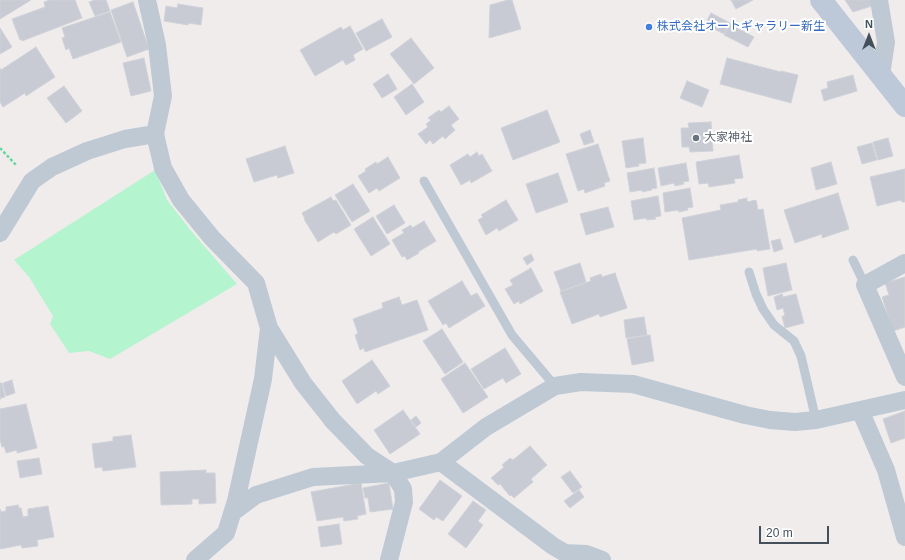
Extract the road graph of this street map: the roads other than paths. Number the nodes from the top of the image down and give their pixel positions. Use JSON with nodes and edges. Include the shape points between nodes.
{"nodes":[{"id":1,"x":147,"y":0,"type":"edge"},
{"id":2,"x":821,"y":0,"type":"edge"},
{"id":3,"x":879,"y":0,"type":"edge"},
{"id":4,"x":881,"y":75,"type":"junction"},
{"id":5,"x":905,"y":106,"type":"edge"},
{"id":6,"x":155,"y":134,"type":"junction"},
{"id":7,"x":424,"y":181,"type":"dead end"},
{"id":8,"x":0,"y":233,"type":"edge"},
{"id":9,"x":853,"y":260,"type":"dead end"},
{"id":10,"x":905,"y":263,"type":"edge"},
{"id":11,"x":749,"y":272,"type":"dead end"},
{"id":12,"x":865,"y":285,"type":"junction"},
{"id":13,"x":269,"y":328,"type":"junction"},
{"id":14,"x":905,"y":377,"type":"edge"},
{"id":15,"x":555,"y":386,"type":"junction"},
{"id":16,"x":905,"y":400,"type":"edge"},
{"id":17,"x":860,"y":410,"type":"junction"},
{"id":18,"x":816,"y":420,"type":"junction"},
{"id":19,"x":441,"y":462,"type":"junction"},
{"id":20,"x":393,"y":473,"type":"junction"},
{"id":21,"x":233,"y":512,"type":"junction"},
{"id":22,"x":905,"y":537,"type":"edge"},
{"id":23,"x":195,"y":560,"type":"edge"},
{"id":24,"x":389,"y":560,"type":"edge"},
{"id":25,"x":602,"y":560,"type":"edge"}],
"edges":[{"from":1,"to":6,"type":"street","via":[[157,45],[163,96]]},
{"from":2,"to":4,"type":"main road"},
{"from":3,"to":4,"type":"street","via":[[886,42]]},
{"from":4,"to":5,"type":"main road"},
{"from":6,"to":8,"type":"street","via":[[125,138],[52,167],[32,181]]},
{"from":6,"to":13,"type":"street","via":[[163,168],[181,200],[212,238],[256,283]]},
{"from":7,"to":15,"type":"lane","via":[[512,335]]},
{"from":9,"to":12,"type":"lane"},
{"from":10,"to":12,"type":"street"},
{"from":11,"to":18,"type":"lane","via":[[763,309],[774,324],[794,341],[801,356]]},
{"from":12,"to":14,"type":"street"},
{"from":13,"to":20,"type":"street","via":[[303,382],[333,421],[367,456]]},
{"from":13,"to":21,"type":"street","via":[[263,379]]},
{"from":15,"to":18,"type":"street","via":[[581,382],[633,384],[770,420]]},
{"from":15,"to":19,"type":"street","via":[[486,427]]},
{"from":16,"to":17,"type":"street"},
{"from":17,"to":18,"type":"street"},
{"from":17,"to":22,"type":"street","via":[[886,470]]},
{"from":19,"to":20,"type":"street"},
{"from":19,"to":25,"type":"street","via":[[553,546],[565,553],[586,554]]},
{"from":20,"to":21,"type":"street","via":[[313,477],[256,495]]},
{"from":20,"to":24,"type":"street","via":[[403,489],[404,502]]},
{"from":21,"to":23,"type":"street","via":[[226,533]]}]}
